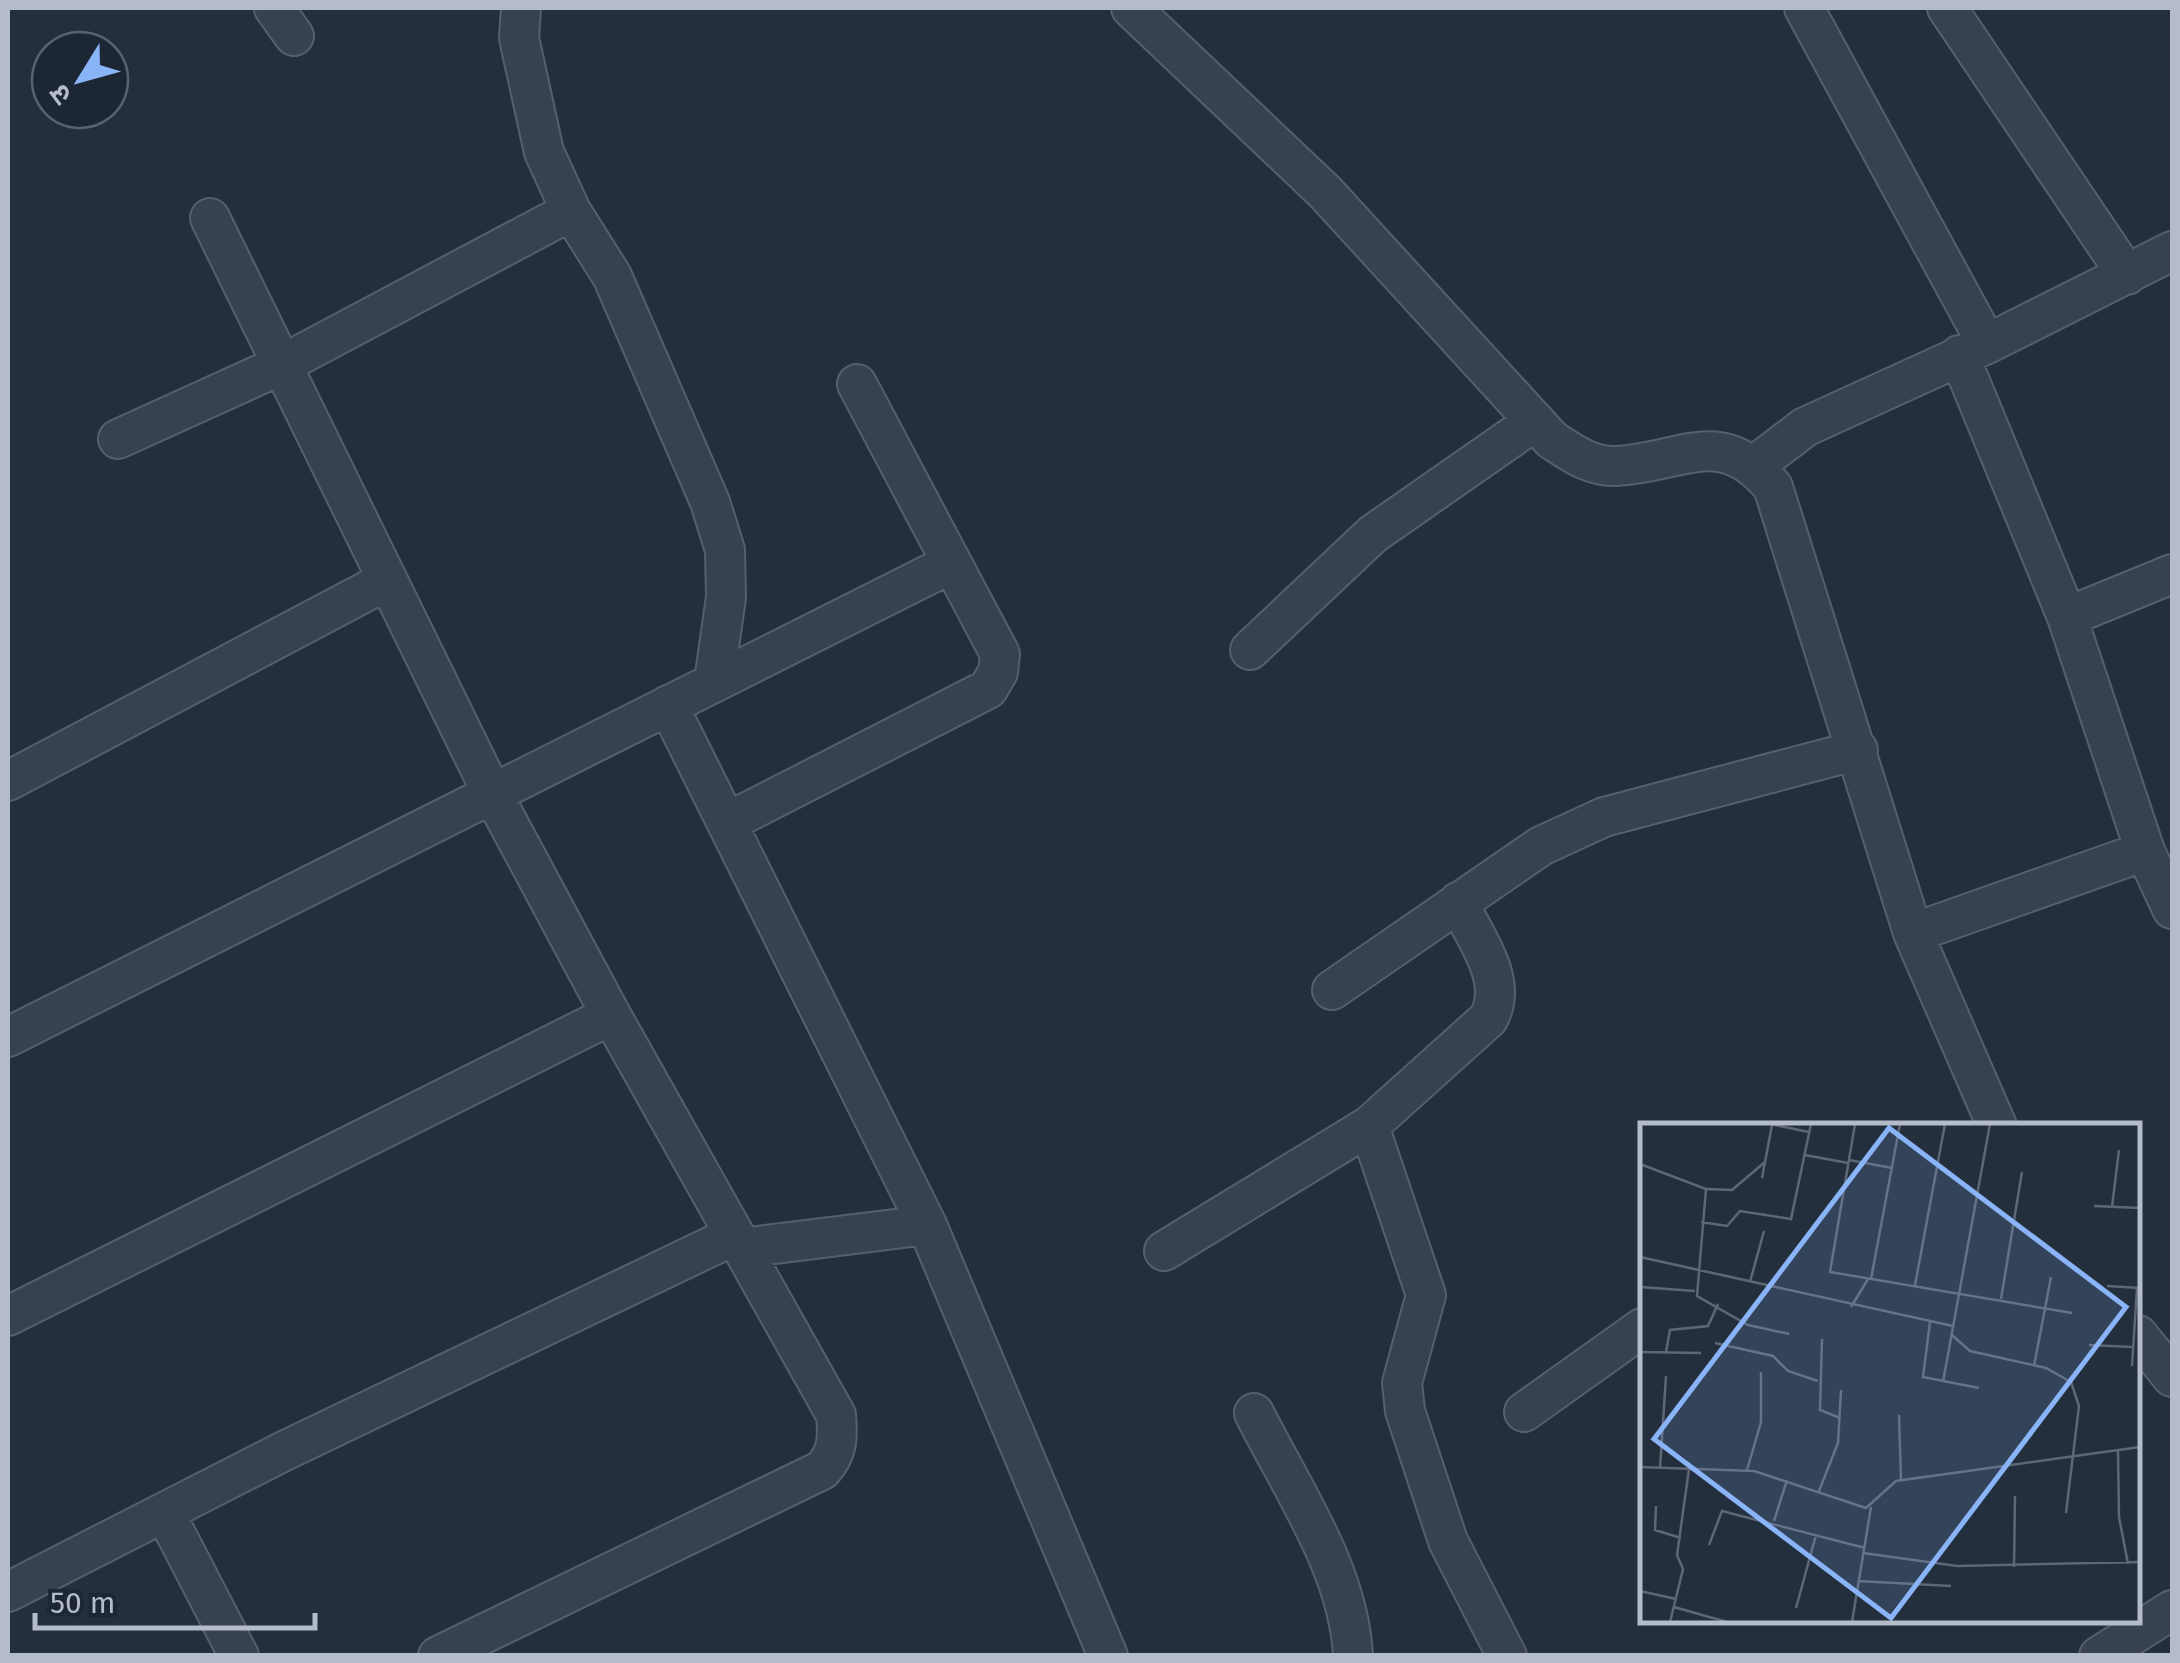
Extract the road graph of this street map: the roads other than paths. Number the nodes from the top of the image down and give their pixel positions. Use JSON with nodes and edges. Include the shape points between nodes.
{"nodes":[{"id":1,"x":521,"y":8,"type":"edge"},
{"id":2,"x":1131,"y":8,"type":"edge"},
{"id":3,"x":1804,"y":8,"type":"edge"},
{"id":4,"x":1947,"y":8,"type":"edge"},
{"id":5,"x":571,"y":211,"type":"junction"},
{"id":6,"x":210,"y":218,"type":"dead end"},
{"id":7,"x":2172,"y":250,"type":"edge"},
{"id":8,"x":2127,"y":275,"type":"junction"},
{"id":9,"x":1973,"y":349,"type":"junction"},
{"id":10,"x":281,"y":365,"type":"junction"},
{"id":11,"x":856,"y":384,"type":"dead end"},
{"id":12,"x":1535,"y":421,"type":"junction"},
{"id":13,"x":118,"y":439,"type":"dead end"},
{"id":14,"x":1755,"y":465,"type":"junction"},
{"id":15,"x":952,"y":564,"type":"junction"},
{"id":16,"x":2172,"y":574,"type":"edge"},
{"id":17,"x":386,"y":581,"type":"junction"},
{"id":18,"x":2067,"y":617,"type":"junction"},
{"id":19,"x":1250,"y":650,"type":"dead end"},
{"id":20,"x":714,"y":682,"type":"junction"},
{"id":21,"x":668,"y":705,"type":"junction"},
{"id":22,"x":1858,"y":750,"type":"junction"},
{"id":23,"x":8,"y":781,"type":"edge"},
{"id":24,"x":492,"y":793,"type":"junction"},
{"id":25,"x":728,"y":822,"type":"junction"},
{"id":26,"x":2145,"y":851,"type":"junction"},
{"id":27,"x":1458,"y":902,"type":"junction"},
{"id":28,"x":2172,"y":909,"type":"edge"},
{"id":29,"x":1914,"y":934,"type":"junction"},
{"id":30,"x":1332,"y":990,"type":"dead end"},
{"id":31,"x":610,"y":1015,"type":"junction"},
{"id":32,"x":8,"y":1037,"type":"edge"},
{"id":33,"x":1996,"y":1123,"type":"edge"},
{"id":34,"x":1369,"y":1126,"type":"junction"},
{"id":35,"x":926,"y":1224,"type":"junction"},
{"id":36,"x":739,"y":1241,"type":"junction"},
{"id":37,"x":1164,"y":1251,"type":"dead end"},
{"id":38,"x":8,"y":1316,"type":"edge"},
{"id":39,"x":1640,"y":1329,"type":"edge"},
{"id":40,"x":2140,"y":1337,"type":"edge"},
{"id":41,"x":2172,"y":1377,"type":"edge"},
{"id":42,"x":1524,"y":1412,"type":"dead end"},
{"id":43,"x":1254,"y":1413,"type":"dead end"},
{"id":44,"x":165,"y":1512,"type":"junction"},
{"id":45,"x":8,"y":1592,"type":"edge"},
{"id":46,"x":2172,"y":1610,"type":"edge"},
{"id":47,"x":239,"y":1656,"type":"edge"},
{"id":48,"x":438,"y":1656,"type":"edge"},
{"id":49,"x":1108,"y":1656,"type":"edge"},
{"id":50,"x":1353,"y":1656,"type":"edge"},
{"id":51,"x":1507,"y":1656,"type":"edge"},
{"id":52,"x":2099,"y":1656,"type":"edge"}],
"edges":[{"from":1,"to":5,"type":"street","via":[[530,104]]},
{"from":2,"to":12,"type":"street","via":[[1325,192]]},
{"from":3,"to":9,"type":"street"},
{"from":4,"to":8,"type":"street"},
{"from":5,"to":10,"type":"street"},
{"from":5,"to":20,"type":"street","via":[[612,276],[710,502],[724,550],[726,597]]},
{"from":6,"to":10,"type":"street"},
{"from":7,"to":8,"type":"street"},
{"from":8,"to":9,"type":"street"},
{"from":9,"to":14,"type":"street","via":[[1805,426]]},
{"from":9,"to":18,"type":"street"},
{"from":10,"to":13,"type":"street"},
{"from":10,"to":17,"type":"street"},
{"from":11,"to":15,"type":"street"},
{"from":12,"to":14,"type":"street","via":[[1583,460],[1614,466],[1708,449]]},
{"from":12,"to":19,"type":"street","via":[[1373,534]]},
{"from":14,"to":22,"type":"street","via":[[1773,486]]},
{"from":15,"to":20,"type":"street"},
{"from":15,"to":25,"type":"street","via":[[1000,654],[988,689]]},
{"from":16,"to":18,"type":"street"},
{"from":17,"to":23,"type":"street"},
{"from":17,"to":24,"type":"street"},
{"from":18,"to":26,"type":"street"},
{"from":20,"to":21,"type":"street"},
{"from":21,"to":24,"type":"street"},
{"from":21,"to":25,"type":"street"},
{"from":22,"to":27,"type":"street","via":[[1604,817],[1541,846]]},
{"from":22,"to":29,"type":"street"},
{"from":24,"to":31,"type":"street"},
{"from":24,"to":32,"type":"street"},
{"from":25,"to":35,"type":"street"},
{"from":26,"to":28,"type":"street"},
{"from":26,"to":29,"type":"street"},
{"from":27,"to":30,"type":"street"},
{"from":27,"to":34,"type":"street","via":[[1498,984],[1498,1003]]},
{"from":29,"to":33,"type":"street"},
{"from":31,"to":36,"type":"street"},
{"from":31,"to":38,"type":"street"},
{"from":34,"to":37,"type":"street"},
{"from":34,"to":51,"type":"street","via":[[1426,1294],[1402,1383],[1405,1411],[1448,1541]]},
{"from":35,"to":36,"type":"street"},
{"from":35,"to":49,"type":"street"},
{"from":36,"to":44,"type":"street"},
{"from":36,"to":48,"type":"street","via":[[836,1415],[832,1459],[822,1470]]},
{"from":39,"to":42,"type":"street"},
{"from":40,"to":41,"type":"street"},
{"from":43,"to":50,"type":"street","via":[[1342,1588]]},
{"from":44,"to":45,"type":"street"},
{"from":44,"to":47,"type":"street"},
{"from":46,"to":52,"type":"street"}]}
